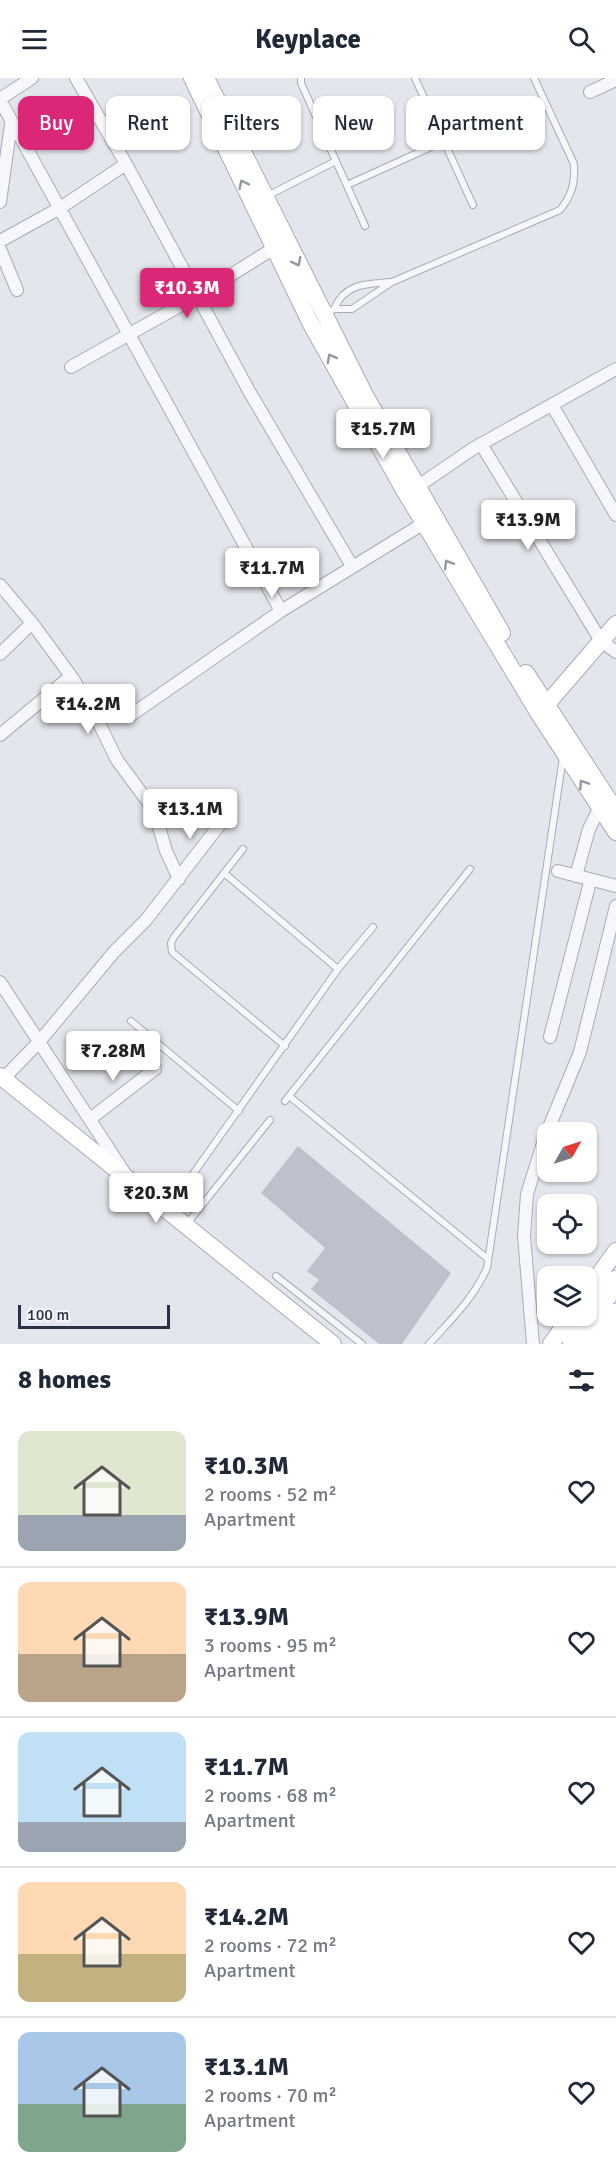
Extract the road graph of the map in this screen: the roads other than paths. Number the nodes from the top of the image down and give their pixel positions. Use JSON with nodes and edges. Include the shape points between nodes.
{"nodes":[{"id":1,"x":32,"y":78,"type":"edge"},
{"id":2,"x":76,"y":78,"type":"edge"},
{"id":3,"x":192,"y":78,"type":"edge"},
{"id":4,"x":206,"y":78,"type":"edge"},
{"id":5,"x":301,"y":78,"type":"edge"},
{"id":6,"x":415,"y":78,"type":"edge"},
{"id":7,"x":534,"y":78,"type":"edge"},
{"id":8,"x":616,"y":80,"type":"edge"},
{"id":9,"x":590,"y":92,"type":"dead end"},
{"id":10,"x":423,"y":96,"type":"edge"},
{"id":11,"x":0,"y":100,"type":"edge"},
{"id":12,"x":11,"y":124,"type":"junction"},
{"id":13,"x":423,"y":150,"type":"edge"},
{"id":14,"x":446,"y":150,"type":"edge"},
{"id":15,"x":336,"y":161,"type":"junction"},
{"id":16,"x":126,"y":164,"type":"junction"},
{"id":17,"x":347,"y":185,"type":"junction"},
{"id":18,"x":265,"y":198,"type":"junction"},
{"id":19,"x":0,"y":202,"type":"edge"},
{"id":20,"x":473,"y":205,"type":"dead end"},
{"id":21,"x":60,"y":208,"type":"junction"},
{"id":22,"x":365,"y":226,"type":"dead end"},
{"id":23,"x":0,"y":241,"type":"edge"},
{"id":24,"x":280,"y":245,"type":"junction"},
{"id":25,"x":0,"y":249,"type":"edge"},
{"id":26,"x":392,"y":282,"type":"junction"},
{"id":27,"x":17,"y":290,"type":"dead end"},
{"id":28,"x":199,"y":295,"type":"junction"},
{"id":29,"x":329,"y":312,"type":"junction"},
{"id":30,"x":130,"y":334,"type":"junction"},
{"id":31,"x":70,"y":367,"type":"dead end"},
{"id":32,"x":616,"y":369,"type":"edge"},
{"id":33,"x":552,"y":405,"type":"junction"},
{"id":34,"x":481,"y":444,"type":"junction"},
{"id":35,"x":412,"y":490,"type":"junction"},
{"id":36,"x":616,"y":515,"type":"edge"},
{"id":37,"x":429,"y":520,"type":"junction"},
{"id":38,"x":352,"y":566,"type":"junction"},
{"id":39,"x":0,"y":585,"type":"edge"},
{"id":40,"x":281,"y":611,"type":"junction"},
{"id":41,"x":32,"y":623,"type":"junction"},
{"id":42,"x":616,"y":624,"type":"edge"},
{"id":43,"x":601,"y":641,"type":"junction"},
{"id":44,"x":616,"y":652,"type":"edge"},
{"id":45,"x":0,"y":654,"type":"edge"},
{"id":46,"x":71,"y":676,"type":"junction"},
{"id":47,"x":543,"y":709,"type":"junction"},
{"id":48,"x":131,"y":715,"type":"dead end"},
{"id":49,"x":0,"y":735,"type":"edge"},
{"id":50,"x":563,"y":753,"type":"junction"},
{"id":51,"x":599,"y":809,"type":"junction"},
{"id":52,"x":616,"y":811,"type":"edge"},
{"id":53,"x":224,"y":819,"type":"dead end"},
{"id":54,"x":616,"y":832,"type":"edge"},
{"id":55,"x":243,"y":849,"type":"dead end"},
{"id":56,"x":470,"y":869,"type":"dead end"},
{"id":57,"x":558,"y":872,"type":"dead end"},
{"id":58,"x":224,"y":873,"type":"junction"},
{"id":59,"x":576,"y":876,"type":"junction"},
{"id":60,"x":179,"y":879,"type":"junction"},
{"id":61,"x":590,"y":882,"type":"junction"},
{"id":62,"x":616,"y":886,"type":"edge"},
{"id":63,"x":616,"y":906,"type":"edge"},
{"id":64,"x":372,"y":927,"type":"dead end"},
{"id":65,"x":338,"y":969,"type":"junction"},
{"id":66,"x":0,"y":982,"type":"edge"},
{"id":67,"x":131,"y":1021,"type":"dead end"},
{"id":68,"x":550,"y":1037,"type":"dead end"},
{"id":69,"x":39,"y":1042,"type":"junction"},
{"id":70,"x":285,"y":1046,"type":"junction"},
{"id":71,"x":155,"y":1069,"type":"dead end"},
{"id":72,"x":2,"y":1077,"type":"edge"},
{"id":73,"x":239,"y":1111,"type":"junction"},
{"id":74,"x":90,"y":1119,"type":"junction"},
{"id":75,"x":270,"y":1120,"type":"dead end"},
{"id":76,"x":128,"y":1177,"type":"junction"},
{"id":77,"x":167,"y":1210,"type":"junction"},
{"id":78,"x":186,"y":1226,"type":"junction"},
{"id":79,"x":616,"y":1251,"type":"edge"},
{"id":80,"x":488,"y":1259,"type":"junction"},
{"id":81,"x":276,"y":1276,"type":"dead end"},
{"id":82,"x":597,"y":1278,"type":"edge"},
{"id":83,"x":616,"y":1281,"type":"edge"},
{"id":84,"x":616,"y":1314,"type":"edge"},
{"id":85,"x":564,"y":1326,"type":"edge"},
{"id":86,"x":333,"y":1344,"type":"edge"},
{"id":87,"x":362,"y":1344,"type":"edge"},
{"id":88,"x":429,"y":1344,"type":"edge"},
{"id":89,"x":533,"y":1344,"type":"edge"},
{"id":90,"x":551,"y":1344,"type":"edge"},
{"id":91,"x":573,"y":1344,"type":"edge"},
{"id":92,"x":595,"y":1344,"type":"edge"}],
"edges":[{"from":1,"to":11,"type":"street"},
{"from":2,"to":16,"type":"street"},
{"from":24,"to":3,"type":"street","one_way":true},
{"from":4,"to":18,"type":"street"},
{"from":5,"to":15,"type":"lane"},
{"from":6,"to":10,"type":"lane"},
{"from":7,"to":26,"type":"lane","via":[[574,164],[571,195],[560,210],[549,216]]},
{"from":8,"to":9,"type":"street"},
{"from":11,"to":12,"type":"street"},
{"from":12,"to":19,"type":"street"},
{"from":12,"to":21,"type":"street"},
{"from":13,"to":17,"type":"lane"},
{"from":14,"to":20,"type":"lane"},
{"from":15,"to":17,"type":"lane"},
{"from":15,"to":18,"type":"lane"},
{"from":16,"to":21,"type":"street"},
{"from":16,"to":28,"type":"street"},
{"from":17,"to":22,"type":"lane"},
{"from":18,"to":24,"type":"street"},
{"from":21,"to":23,"type":"street"},
{"from":21,"to":30,"type":"street"},
{"from":24,"to":28,"type":"street"},
{"from":24,"to":29,"type":"street","one_way":true},
{"from":35,"to":24,"type":"street","one_way":true,"via":[[311,324]]},
{"from":25,"to":27,"type":"street"},
{"from":26,"to":29,"type":"lane","via":[[352,309]]},
{"from":26,"to":29,"type":"lane","via":[[353,287]]},
{"from":28,"to":30,"type":"street"},
{"from":28,"to":38,"type":"street","via":[[249,391]]},
{"from":29,"to":35,"type":"street"},
{"from":30,"to":31,"type":"street"},
{"from":30,"to":40,"type":"street"},
{"from":32,"to":33,"type":"street"},
{"from":33,"to":34,"type":"street"},
{"from":33,"to":36,"type":"street"},
{"from":34,"to":35,"type":"street"},
{"from":34,"to":43,"type":"street"},
{"from":35,"to":37,"type":"street"},
{"from":37,"to":38,"type":"street"},
{"from":37,"to":47,"type":"street","via":[[513,652]]},
{"from":38,"to":40,"type":"street"},
{"from":39,"to":41,"type":"street"},
{"from":40,"to":48,"type":"street"},
{"from":41,"to":45,"type":"street"},
{"from":41,"to":46,"type":"street"},
{"from":42,"to":43,"type":"street"},
{"from":43,"to":44,"type":"street"},
{"from":43,"to":47,"type":"street"},
{"from":46,"to":49,"type":"street"},
{"from":46,"to":60,"type":"street","via":[[117,760],[154,810]]},
{"from":47,"to":50,"type":"street"},
{"from":47,"to":52,"type":"street"},
{"from":51,"to":50,"type":"street","one_way":true},
{"from":50,"to":80,"type":"lane"},
{"from":51,"to":54,"type":"street"},
{"from":51,"to":59,"type":"street","via":[[584,843]]},
{"from":53,"to":60,"type":"street"},
{"from":55,"to":58,"type":"lane"},
{"from":56,"to":80,"type":"lane","via":[[287,1099]]},
{"from":57,"to":59,"type":"street"},
{"from":58,"to":65,"type":"lane"},
{"from":58,"to":70,"type":"lane","via":[[174,937],[172,952]]},
{"from":59,"to":61,"type":"street"},
{"from":60,"to":69,"type":"street"},
{"from":61,"to":62,"type":"street"},
{"from":61,"to":68,"type":"street"},
{"from":63,"to":89,"type":"street","via":[[580,1052],[545,1137],[527,1194],[524,1236]]},
{"from":64,"to":65,"type":"lane"},
{"from":65,"to":70,"type":"lane"},
{"from":66,"to":69,"type":"street"},
{"from":67,"to":73,"type":"lane"},
{"from":69,"to":72,"type":"street"},
{"from":69,"to":74,"type":"street"},
{"from":70,"to":73,"type":"lane"},
{"from":71,"to":74,"type":"street"},
{"from":72,"to":76,"type":"street"},
{"from":73,"to":77,"type":"lane"},
{"from":74,"to":76,"type":"street"},
{"from":75,"to":78,"type":"lane"},
{"from":76,"to":77,"type":"street"},
{"from":77,"to":78,"type":"street"},
{"from":78,"to":86,"type":"street"},
{"from":79,"to":82,"type":"street"},
{"from":80,"to":88,"type":"lane","via":[[478,1288]]},
{"from":81,"to":87,"type":"lane"},
{"from":83,"to":91,"type":"highway"},
{"from":84,"to":92,"type":"highway"},
{"from":85,"to":90,"type":"street"}]}
